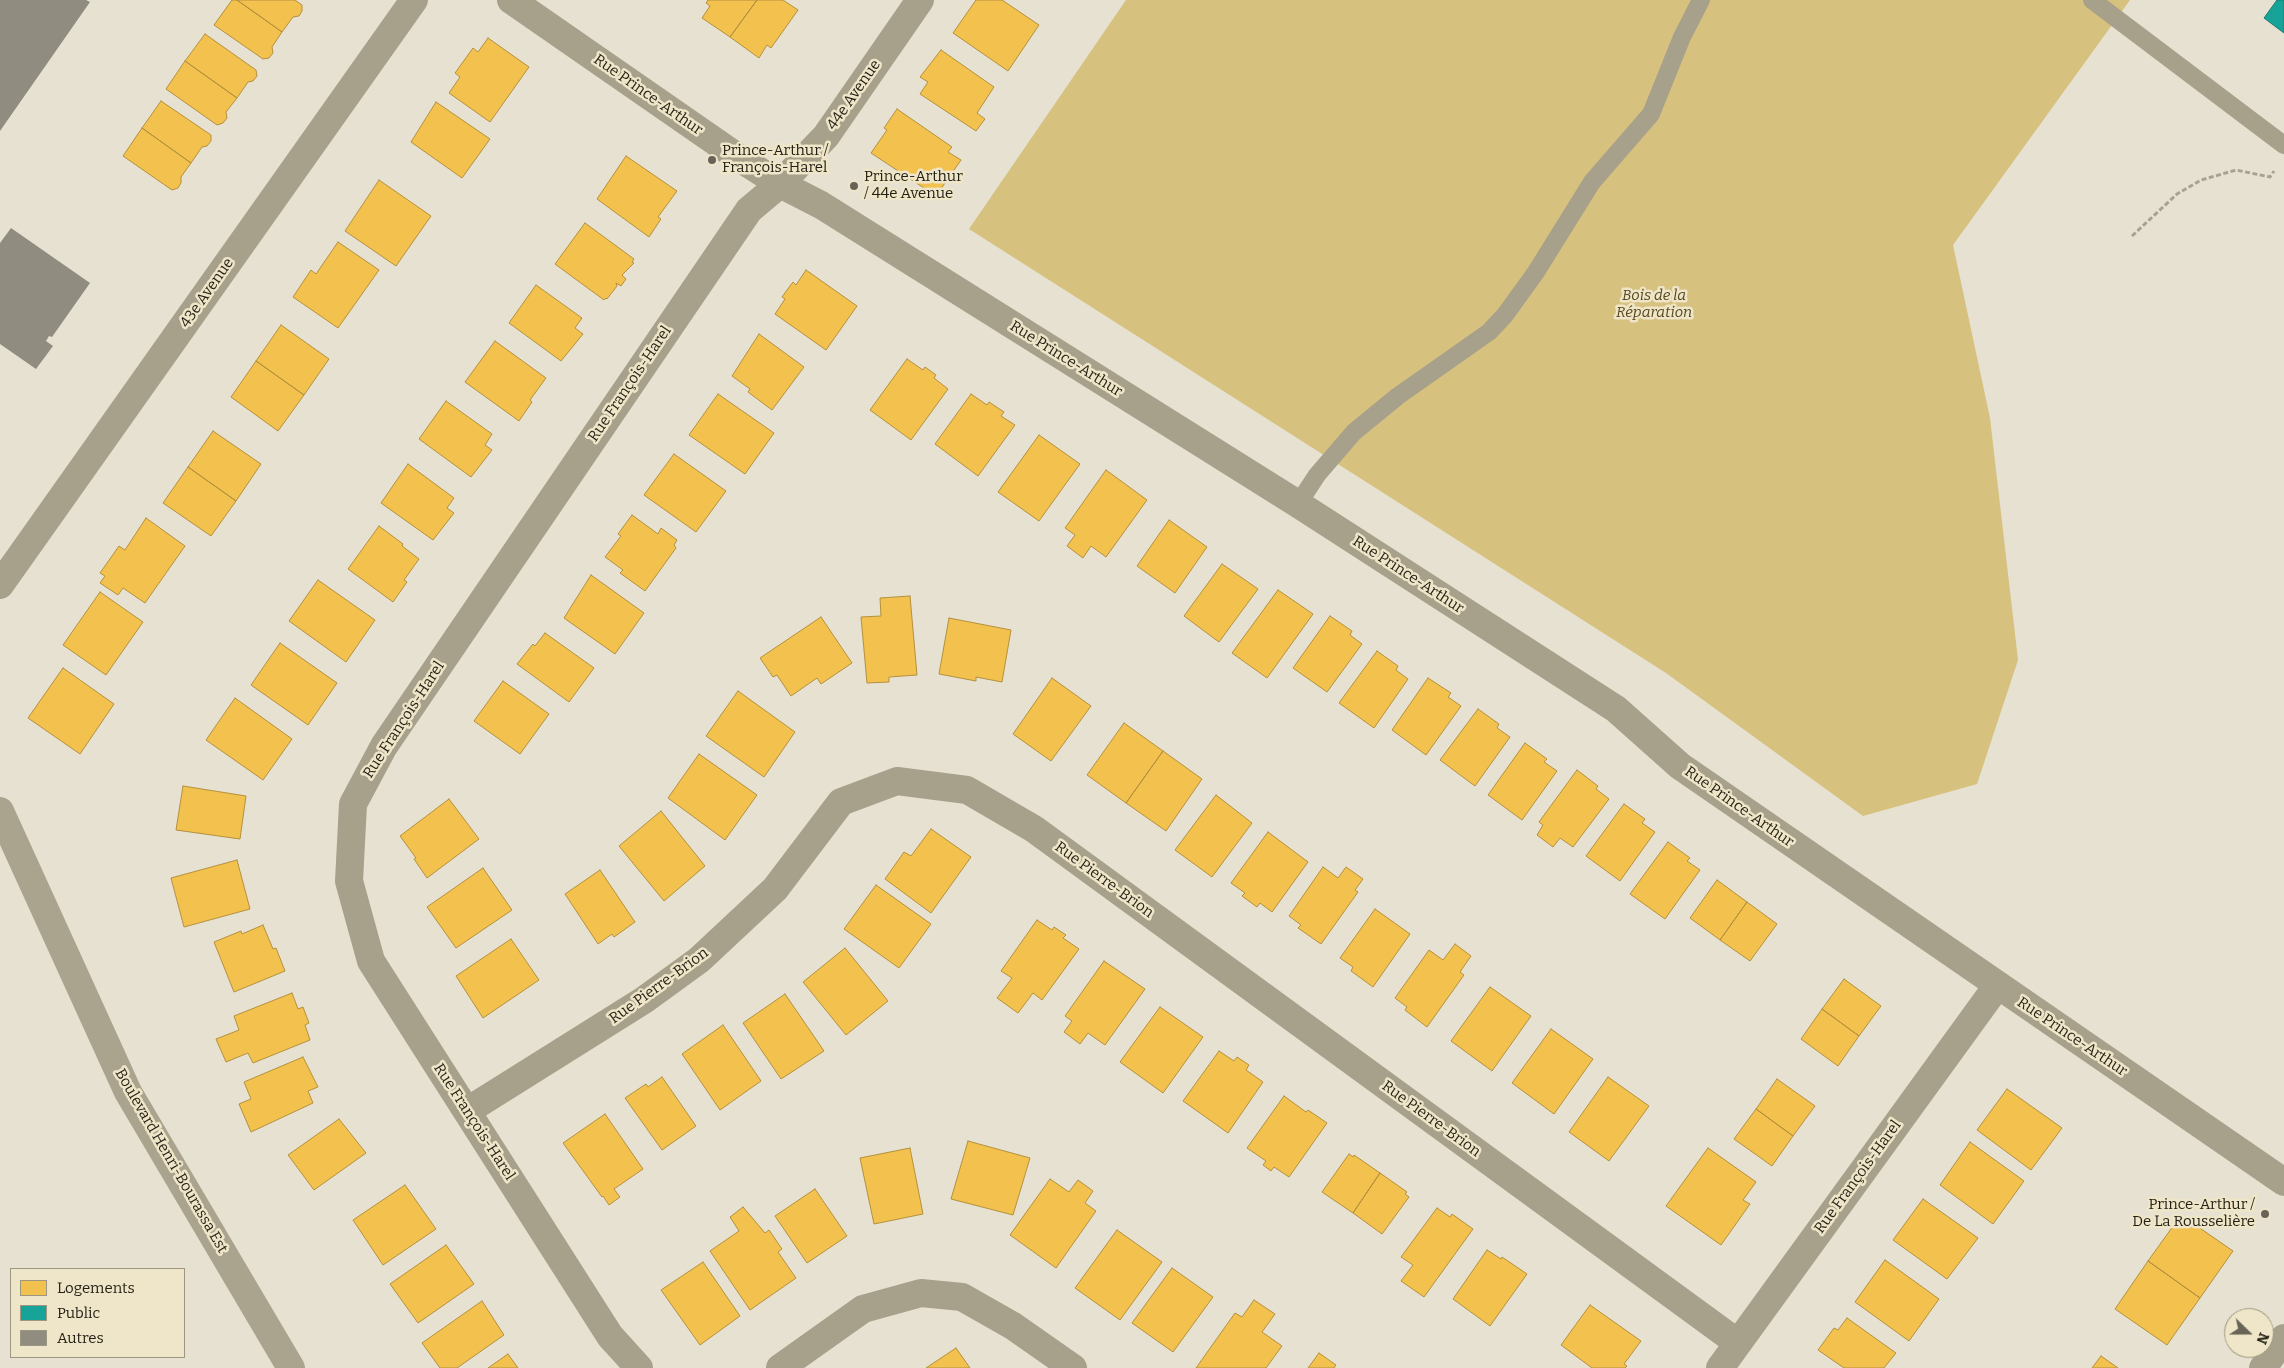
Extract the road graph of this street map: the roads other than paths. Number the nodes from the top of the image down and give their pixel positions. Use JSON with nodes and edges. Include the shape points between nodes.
{"nodes":[{"id":1,"x":414,"y":0,"type":"edge"},
{"id":2,"x":511,"y":0,"type":"edge"},
{"id":3,"x":920,"y":0,"type":"edge"},
{"id":4,"x":1700,"y":0,"type":"edge"},
{"id":5,"x":2092,"y":0,"type":"edge"},
{"id":6,"x":2284,"y":145,"type":"edge"},
{"id":7,"x":780,"y":184,"type":"junction"},
{"id":8,"x":1298,"y":504,"type":"junction"},
{"id":9,"x":0,"y":585,"type":"edge"},
{"id":10,"x":0,"y":811,"type":"edge"},
{"id":11,"x":1997,"y":986,"type":"junction"},
{"id":12,"x":467,"y":1111,"type":"junction"},
{"id":13,"x":2284,"y":1182,"type":"edge"},
{"id":14,"x":2284,"y":1338,"type":"edge"},
{"id":15,"x":1738,"y":1343,"type":"junction"},
{"id":16,"x":292,"y":1368,"type":"edge"},
{"id":17,"x":639,"y":1368,"type":"edge"},
{"id":18,"x":780,"y":1368,"type":"edge"},
{"id":19,"x":1073,"y":1368,"type":"edge"},
{"id":20,"x":1720,"y":1368,"type":"edge"},
{"id":21,"x":2263,"y":1368,"type":"edge"}],
"edges":[{"from":1,"to":9,"type":"street","name":"43e Avenue"},
{"from":2,"to":7,"type":"street","name":"Rue Prince-Arthur","via":[[730,153]]},
{"from":3,"to":7,"type":"street","name":"44e Avenue","via":[[826,136]]},
{"from":4,"to":8,"type":"lane","via":[[1651,114],[1592,182],[1505,315],[1488,332],[1398,396],[1354,432],[1317,475]]},
{"from":5,"to":6,"type":"lane"},
{"from":7,"to":8,"type":"street","name":"Rue Prince-Arthur","via":[[821,205]]},
{"from":7,"to":12,"type":"street","name":"Rue François-Harel","via":[[748,210],[384,746],[353,804],[349,881],[371,961]]},
{"from":8,"to":11,"type":"street","name":"Rue Prince-Arthur","via":[[1616,709],[1680,766]]},
{"from":10,"to":16,"type":"main road","name":"Boulevard Henri-Bourassa Est","via":[[128,1092]]},
{"from":11,"to":13,"type":"street","name":"Rue Prince-Arthur"},
{"from":11,"to":15,"type":"street","name":"Rue François-Harel"},
{"from":12,"to":15,"type":"street","name":"Rue Pierre-Brion","via":[[644,1000],[699,960],[775,889],[841,802],[897,781],[967,790],[1034,829]]},
{"from":12,"to":17,"type":"street","name":"Rue François-Harel","via":[[610,1336]]},
{"from":14,"to":21,"type":"street"},
{"from":15,"to":20,"type":"street","name":"Rue François-Harel"},
{"from":18,"to":19,"type":"street","via":[[863,1309],[921,1292],[962,1297],[1013,1326]]}]}
